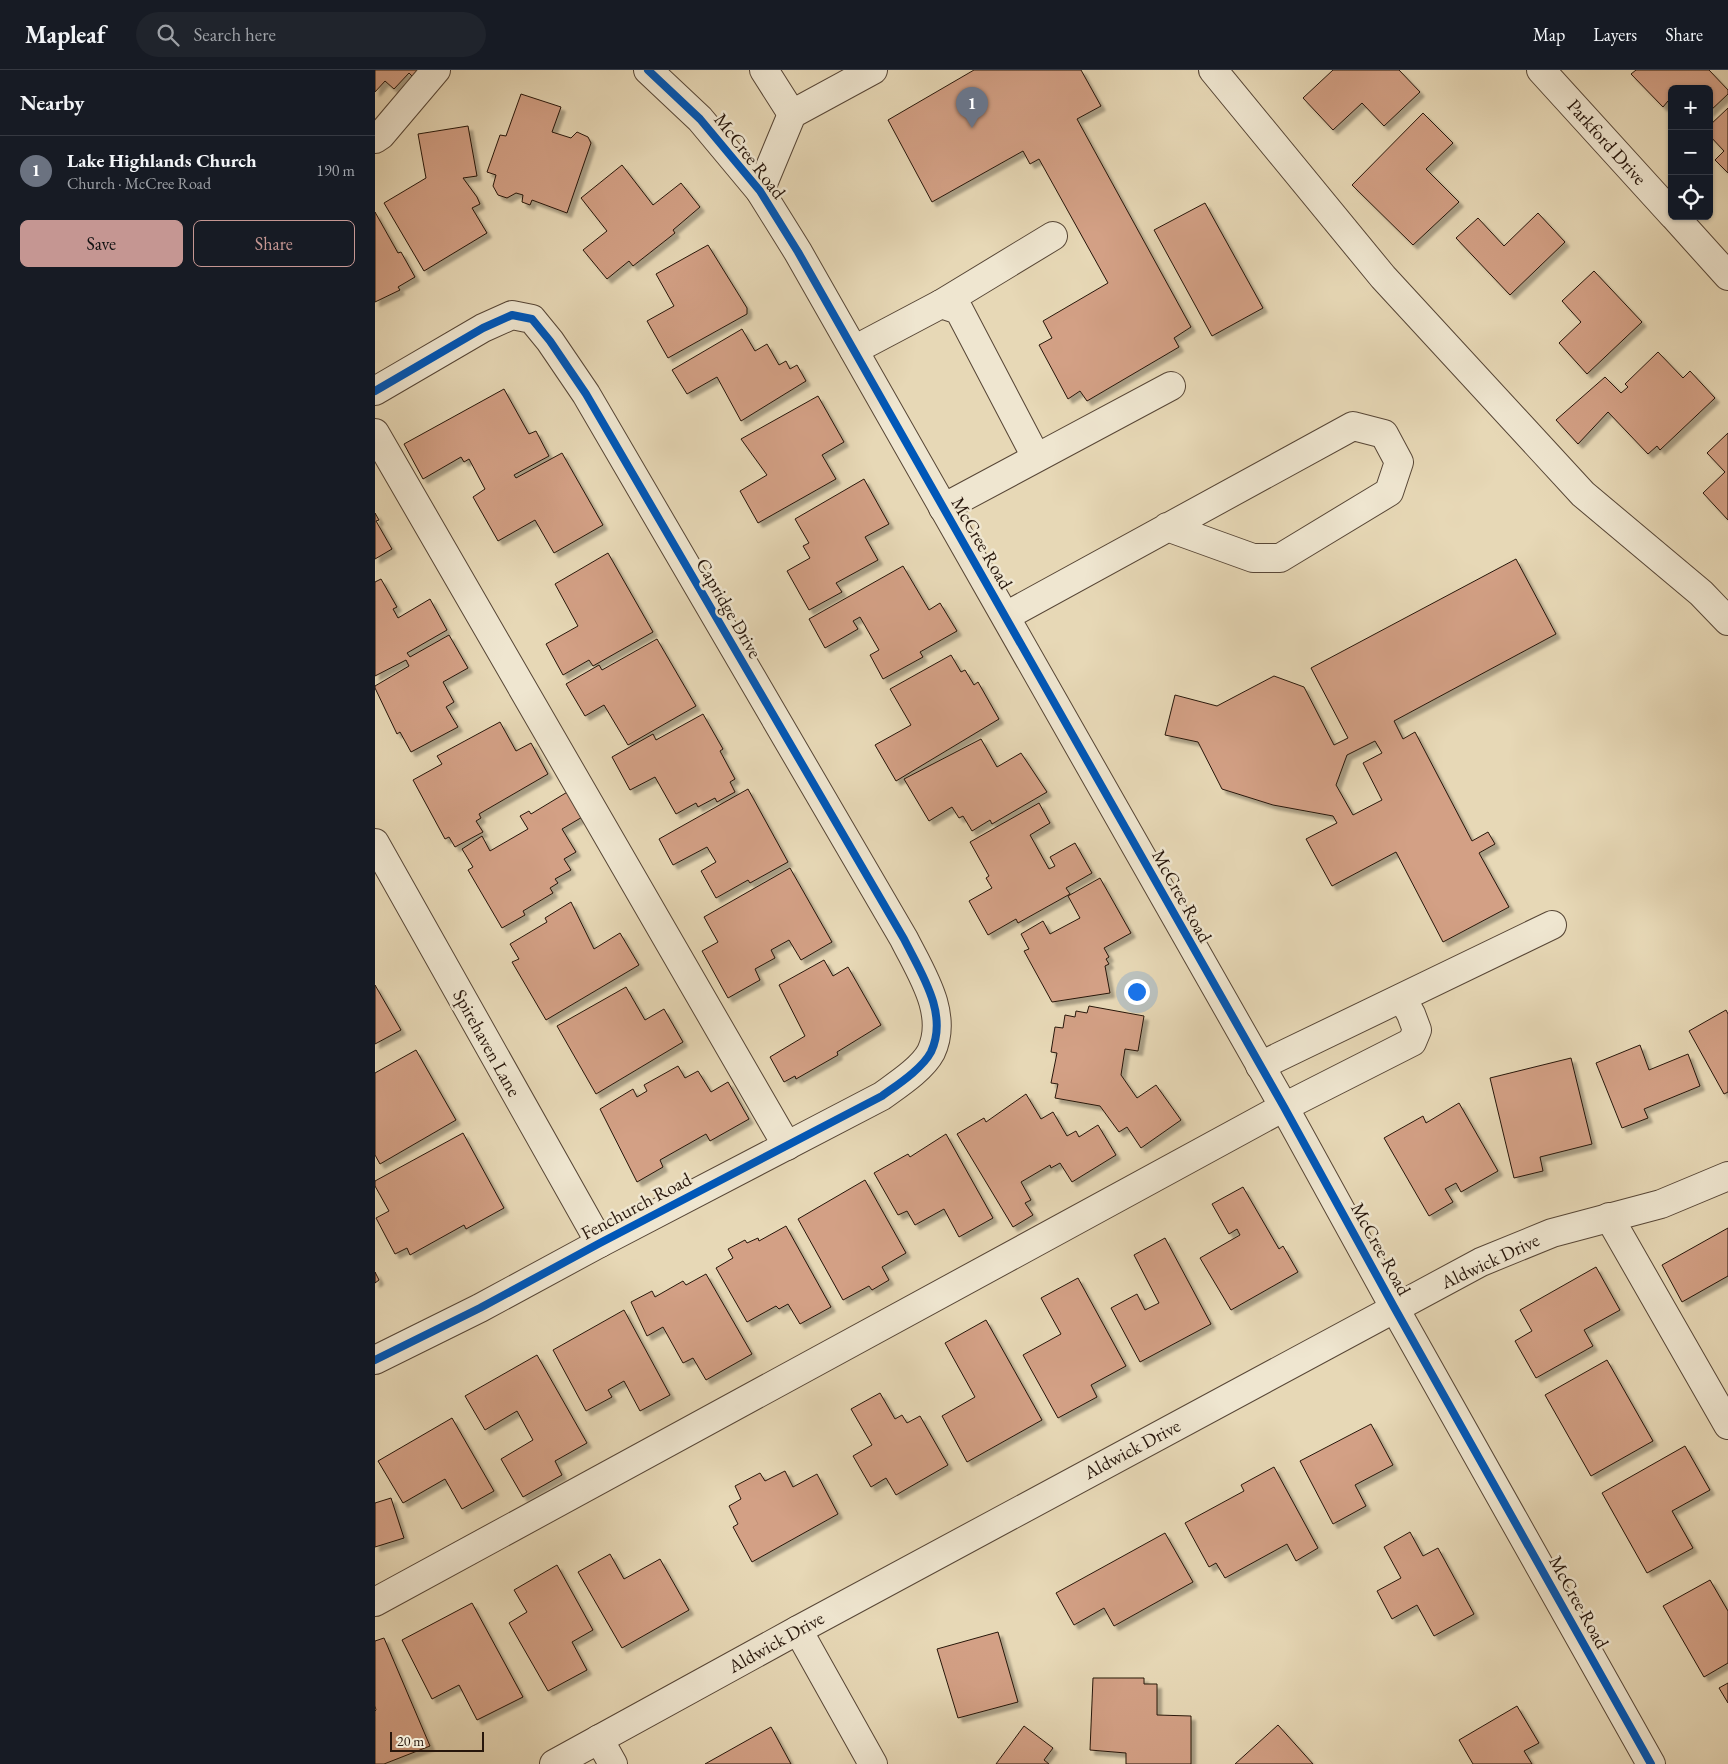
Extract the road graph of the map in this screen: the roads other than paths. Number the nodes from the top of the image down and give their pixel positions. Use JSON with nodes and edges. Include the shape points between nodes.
{"nodes":[{"id":1,"x":436,"y":70,"type":"edge"},
{"id":2,"x":648,"y":70,"type":"edge"},
{"id":3,"x":764,"y":70,"type":"edge"},
{"id":4,"x":873,"y":70,"type":"edge"},
{"id":5,"x":1213,"y":70,"type":"edge"},
{"id":6,"x":1541,"y":70,"type":"edge"},
{"id":7,"x":792,"y":114,"type":"junction"},
{"id":8,"x":375,"y":139,"type":"edge"},
{"id":9,"x":760,"y":191,"type":"junction"},
{"id":10,"x":1668,"y":210,"type":"edge"},
{"id":11,"x":1678,"y":220,"type":"edge"},
{"id":12,"x":1053,"y":236,"type":"dead end"},
{"id":13,"x":1728,"y":276,"type":"edge"},
{"id":14,"x":941,"y":304,"type":"junction"},
{"id":15,"x":854,"y":350,"type":"junction"},
{"id":16,"x":1171,"y":386,"type":"dead end"},
{"id":17,"x":375,"y":391,"type":"edge"},
{"id":18,"x":375,"y":433,"type":"edge"},
{"id":19,"x":1036,"y":457,"type":"junction"},
{"id":20,"x":943,"y":508,"type":"junction"},
{"id":21,"x":1167,"y":528,"type":"junction"},
{"id":22,"x":1005,"y":616,"type":"junction"},
{"id":23,"x":1728,"y":621,"type":"edge"},
{"id":24,"x":375,"y":843,"type":"edge"},
{"id":25,"x":1552,"y":926,"type":"dead end"},
{"id":26,"x":1402,"y":998,"type":"junction"},
{"id":27,"x":1260,"y":1066,"type":"junction"},
{"id":28,"x":911,"y":1076,"type":"joint"},
{"id":29,"x":1284,"y":1107,"type":"junction"},
{"id":30,"x":787,"y":1146,"type":"junction"},
{"id":31,"x":1728,"y":1176,"type":"edge"},
{"id":32,"x":1609,"y":1217,"type":"junction"},
{"id":33,"x":600,"y":1243,"type":"junction"},
{"id":34,"x":1394,"y":1307,"type":"junction"},
{"id":35,"x":375,"y":1360,"type":"edge"},
{"id":36,"x":1728,"y":1425,"type":"edge"},
{"id":37,"x":375,"y":1602,"type":"edge"},
{"id":38,"x":798,"y":1630,"type":"junction"},
{"id":39,"x":599,"y":1739,"type":"junction"},
{"id":40,"x":554,"y":1764,"type":"edge"},
{"id":41,"x":613,"y":1764,"type":"edge"},
{"id":42,"x":873,"y":1764,"type":"edge"},
{"id":43,"x":1651,"y":1764,"type":"edge"}],
"edges":[{"from":1,"to":8,"type":"street"},
{"from":2,"to":9,"type":"street","name":"McCree Road","via":[[700,119]]},
{"from":3,"to":7,"type":"street"},
{"from":4,"to":7,"type":"street"},
{"from":5,"to":23,"type":"street","via":[[1383,277],[1583,494],[1701,593]]},
{"from":6,"to":10,"type":"street","name":"Parkford Drive"},
{"from":7,"to":9,"type":"street"},
{"from":9,"to":15,"type":"street","name":"McCree Road"},
{"from":11,"to":13,"type":"street","name":"Parkford Drive"},
{"from":12,"to":14,"type":"street"},
{"from":14,"to":15,"type":"street"},
{"from":14,"to":19,"type":"street","via":[[959,310]]},
{"from":15,"to":20,"type":"street","name":"McCree Road"},
{"from":16,"to":19,"type":"street"},
{"from":17,"to":28,"type":"street","name":"Capridge Drive","via":[[483,328],[512,315],[533,319],[586,394],[904,939],[926,983],[938,1025],[930,1053]]},
{"from":18,"to":30,"type":"street"},
{"from":19,"to":20,"type":"street"},
{"from":20,"to":22,"type":"street","name":"McCree Road"},
{"from":21,"to":21,"type":"street","via":[[1353,426],[1384,434],[1399,462],[1389,492],[1280,558],[1253,558]]},
{"from":21,"to":22,"type":"street"},
{"from":22,"to":27,"type":"street","name":"McCree Road"},
{"from":24,"to":33,"type":"street","name":"Spirehaven Lane"},
{"from":25,"to":26,"type":"street"},
{"from":26,"to":27,"type":"street"},
{"from":26,"to":29,"type":"street","via":[[1417,1030],[1413,1042]]},
{"from":27,"to":29,"type":"street","name":"McCree Road"},
{"from":28,"to":30,"type":"street","name":"Fenchurch Road","via":[[881,1096]]},
{"from":29,"to":34,"type":"street","name":"McCree Road"},
{"from":29,"to":37,"type":"street"},
{"from":30,"to":33,"type":"street","name":"Fenchurch Road"},
{"from":31,"to":32,"type":"street","name":"Aldwick Drive","via":[[1661,1204]]},
{"from":32,"to":34,"type":"street","name":"Aldwick Drive","via":[[1552,1233],[1481,1262]]},
{"from":32,"to":36,"type":"street"},
{"from":33,"to":35,"type":"street","name":"Fenchurch Road"},
{"from":34,"to":38,"type":"street","name":"Aldwick Drive"},
{"from":34,"to":43,"type":"street","name":"McCree Road"},
{"from":38,"to":39,"type":"street","name":"Aldwick Drive"},
{"from":38,"to":42,"type":"street"},
{"from":39,"to":40,"type":"street","name":"Aldwick Drive"},
{"from":39,"to":41,"type":"street"}]}
